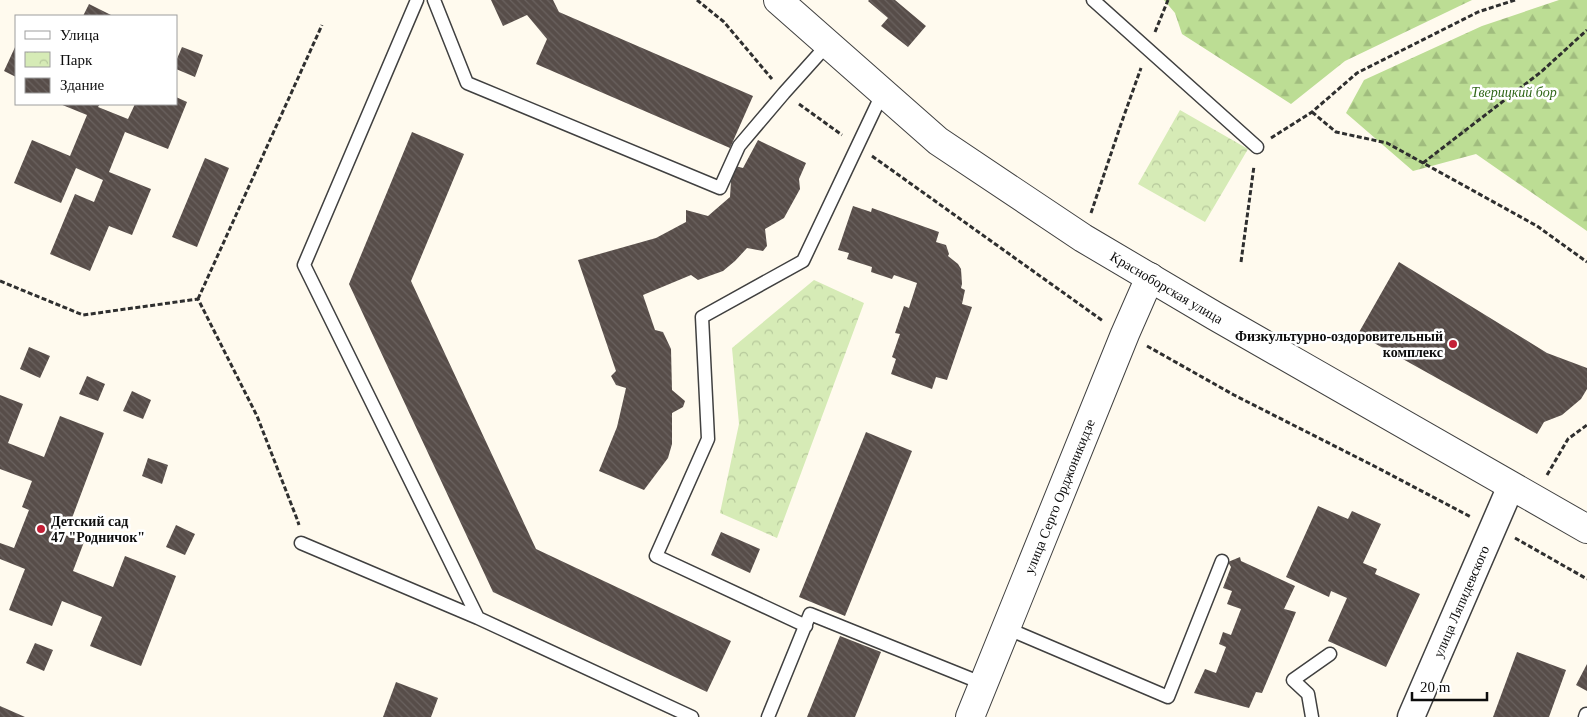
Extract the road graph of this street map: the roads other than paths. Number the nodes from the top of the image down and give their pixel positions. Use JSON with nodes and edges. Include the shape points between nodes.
{"nodes":[{"id":1,"x":417,"y":0,"type":"edge"},
{"id":2,"x":434,"y":0,"type":"edge"},
{"id":3,"x":778,"y":0,"type":"edge"},
{"id":4,"x":1093,"y":0,"type":"edge"},
{"id":5,"x":828,"y":44,"type":"junction"},
{"id":6,"x":883,"y":92,"type":"junction"},
{"id":7,"x":1257,"y":147,"type":"road end"},
{"id":8,"x":1150,"y":278,"type":"junction"},
{"id":9,"x":1511,"y":486,"type":"junction"},
{"id":10,"x":1587,"y":529,"type":"edge"},
{"id":11,"x":302,"y":542,"type":"road end"},
{"id":12,"x":1222,"y":561,"type":"dead end"},
{"id":13,"x":478,"y":618,"type":"junction"},
{"id":14,"x":806,"y":626,"type":"junction"},
{"id":15,"x":1006,"y":628,"type":"junction"},
{"id":16,"x":1330,"y":654,"type":"dead end"},
{"id":17,"x":984,"y":684,"type":"junction"},
{"id":18,"x":692,"y":717,"type":"edge"},
{"id":19,"x":768,"y":717,"type":"edge"},
{"id":20,"x":970,"y":717,"type":"edge"},
{"id":21,"x":1312,"y":717,"type":"edge"},
{"id":22,"x":1411,"y":717,"type":"edge"}],
"edges":[{"from":1,"to":13,"type":"lane","via":[[304,264]]},
{"from":2,"to":5,"type":"lane","via":[[467,83],[720,188],[739,146]]},
{"from":3,"to":5,"type":"street","name":"Красноборская улица"},
{"from":4,"to":7,"type":"lane"},
{"from":5,"to":6,"type":"street","name":"Красноборская улица"},
{"from":6,"to":8,"type":"street","name":"Красноборская улица","via":[[938,141],[1083,238]]},
{"from":6,"to":14,"type":"lane","via":[[803,261],[702,317],[708,439],[656,556]]},
{"from":8,"to":9,"type":"street","name":"Красноборская улица"},
{"from":8,"to":15,"type":"street","name":"улица Серго Орджоникидзе"},
{"from":9,"to":10,"type":"street","name":"Красноборская улица"},
{"from":9,"to":22,"type":"street","name":"улица Ляпидевского"},
{"from":11,"to":13,"type":"lane"},
{"from":12,"to":15,"type":"lane","via":[[1168,697]]},
{"from":13,"to":18,"type":"lane"},
{"from":14,"to":17,"type":"lane","via":[[810,614]]},
{"from":14,"to":19,"type":"lane"},
{"from":15,"to":17,"type":"street","name":"улица Серго Орджоникидзе"},
{"from":16,"to":21,"type":"lane","via":[[1293,680],[1308,694]]},
{"from":17,"to":20,"type":"street","name":"улица Серго Орджоникидзе"}]}
